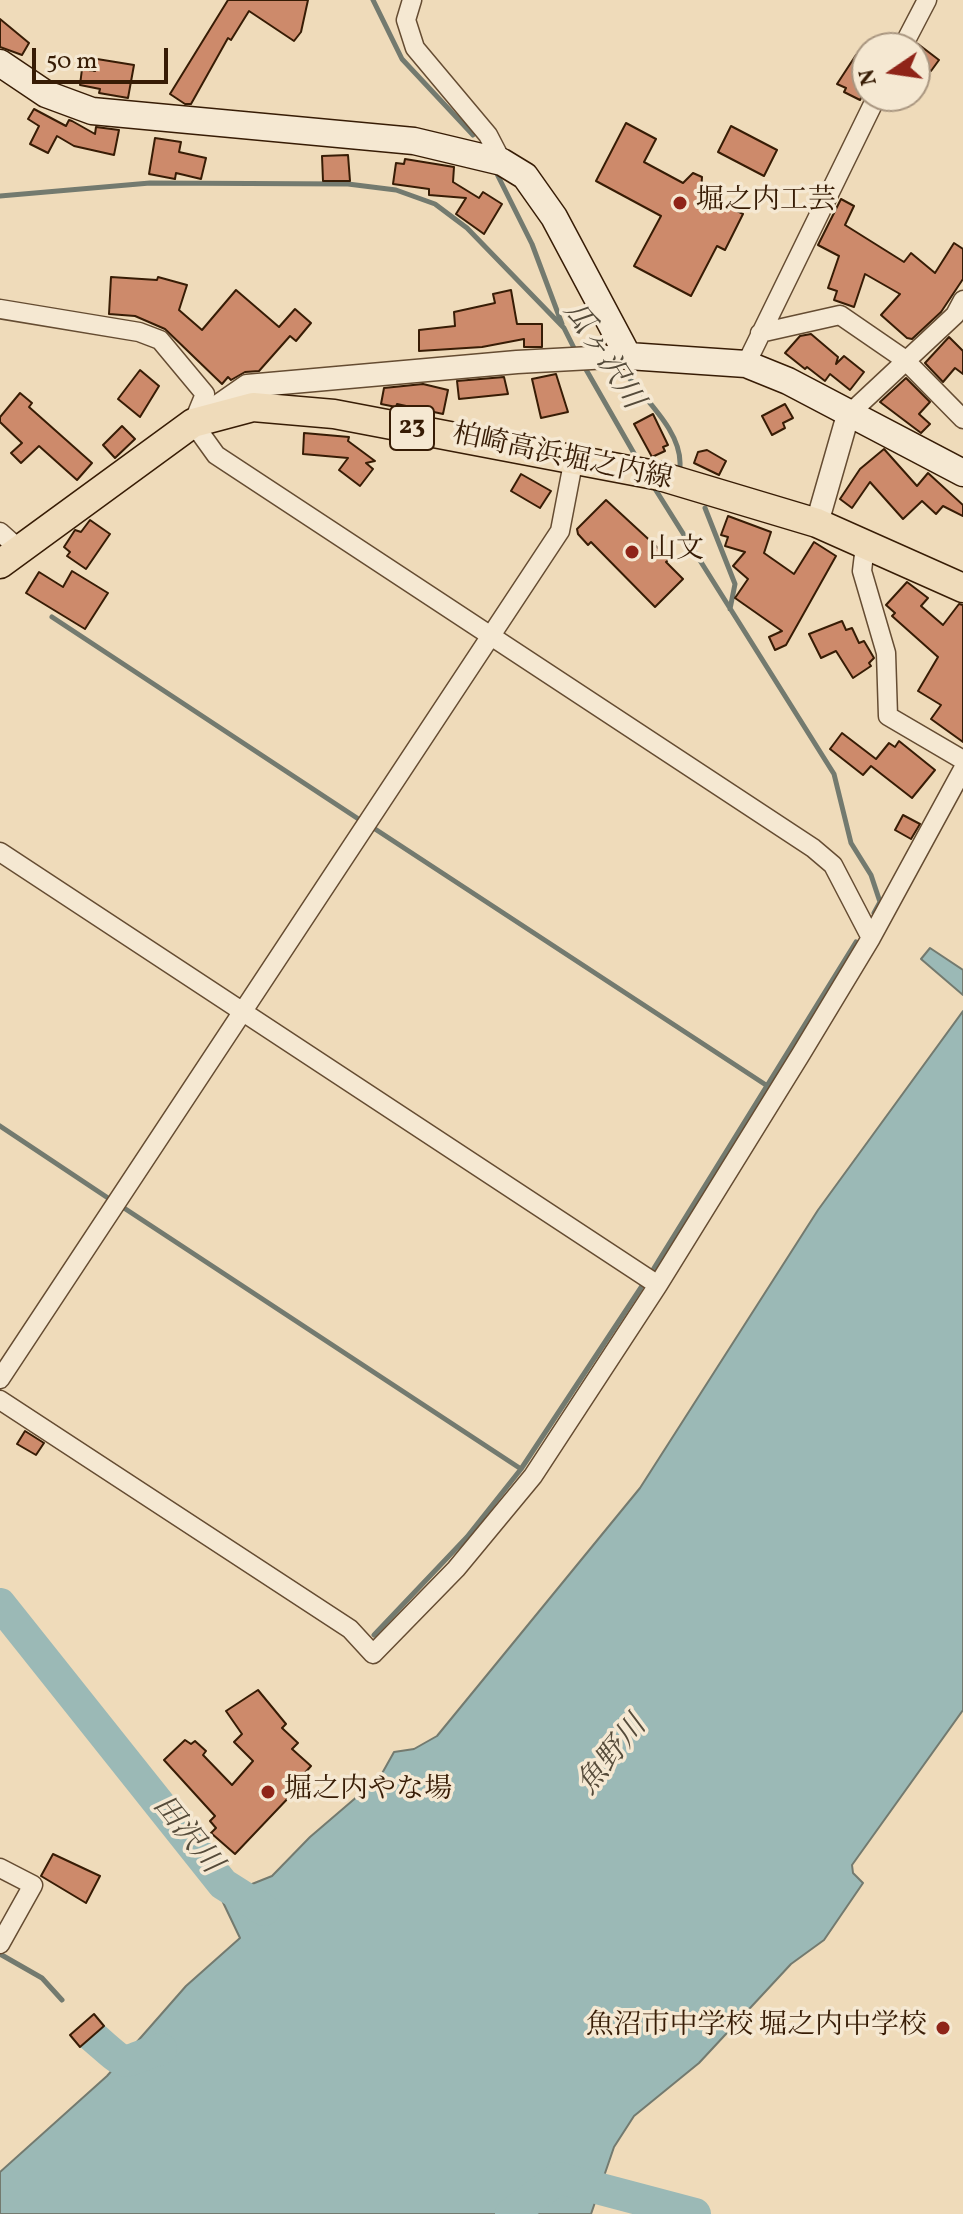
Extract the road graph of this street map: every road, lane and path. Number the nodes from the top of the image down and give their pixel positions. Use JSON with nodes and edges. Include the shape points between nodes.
{"nodes":[{"id":1,"x":412,"y":0,"type":"edge"},
{"id":2,"x":923,"y":1,"type":"edge"},
{"id":3,"x":909,"y":32,"type":"edge"},
{"id":4,"x":0,"y":63,"type":"edge"},
{"id":5,"x":869,"y":112,"type":"edge"},
{"id":6,"x":502,"y":162,"type":"junction"},
{"id":7,"x":963,"y":300,"type":"edge"},
{"id":8,"x":0,"y":309,"type":"edge"},
{"id":9,"x":760,"y":333,"type":"junction"},
{"id":10,"x":628,"y":356,"type":"junction"},
{"id":11,"x":904,"y":359,"type":"junction"},
{"id":12,"x":746,"y":364,"type":"junction"},
{"id":13,"x":848,"y":415,"type":"junction"},
{"id":14,"x":963,"y":419,"type":"edge"},
{"id":15,"x":193,"y":423,"type":"junction"},
{"id":16,"x":574,"y":458,"type":"junction"},
{"id":17,"x":963,"y":473,"type":"edge"},
{"id":18,"x":817,"y":523,"type":"junction"},
{"id":19,"x":865,"y":546,"type":"junction"},
{"id":20,"x":6,"y":548,"type":"edge"},
{"id":21,"x":963,"y":588,"type":"edge"},
{"id":22,"x":489,"y":636,"type":"junction"},
{"id":23,"x":963,"y":760,"type":"edge"},
{"id":24,"x":963,"y":769,"type":"edge"},
{"id":25,"x":0,"y":852,"type":"edge"},
{"id":26,"x":871,"y":938,"type":"junction"},
{"id":27,"x":240,"y":1011,"type":"junction"},
{"id":28,"x":658,"y":1285,"type":"junction"},
{"id":29,"x":0,"y":1379,"type":"edge"},
{"id":30,"x":0,"y":1400,"type":"edge"},
{"id":31,"x":0,"y":1868,"type":"edge"},
{"id":32,"x":0,"y":1944,"type":"edge"}],
"edges":[{"from":1,"to":6,"type":"street","via":[[406,20],[415,48],[488,135]]},
{"from":2,"to":3,"type":"street"},
{"from":4,"to":6,"type":"main road","via":[[46,94],[92,111],[414,141]]},
{"from":5,"to":9,"type":"street"},
{"from":6,"to":10,"type":"main road","via":[[525,176],[554,217]]},
{"from":7,"to":11,"type":"street","via":[[955,315]]},
{"from":8,"to":15,"type":"street","via":[[160,340],[205,394]]},
{"from":9,"to":11,"type":"street","via":[[840,315]]},
{"from":9,"to":12,"type":"street"},
{"from":10,"to":12,"type":"main road"},
{"from":10,"to":15,"type":"street","via":[[247,386]]},
{"from":11,"to":13,"type":"street"},
{"from":11,"to":14,"type":"street"},
{"from":12,"to":13,"type":"main road"},
{"from":13,"to":17,"type":"main road"},
{"from":13,"to":18,"type":"street"},
{"from":15,"to":16,"type":"main road","name":"柏崎高浜堀之内線","number":"23","via":[[253,407],[334,414]]},
{"from":15,"to":20,"type":"main road","name":"柏崎高浜堀之内線","number":"23"},
{"from":15,"to":22,"type":"street","via":[[216,455]]},
{"from":16,"to":18,"type":"main road","name":"柏崎高浜堀之内線","number":"23","via":[[660,476]]},
{"from":16,"to":22,"type":"street","via":[[560,531]]},
{"from":18,"to":19,"type":"main road","name":"柏崎高浜堀之内線","number":"23"},
{"from":19,"to":21,"type":"main road","name":"柏崎高浜堀之内線","number":"23"},
{"from":19,"to":23,"type":"street","via":[[862,571],[886,653],[888,716]]},
{"from":22,"to":26,"type":"street","via":[[813,848],[833,865]]},
{"from":22,"to":27,"type":"street"},
{"from":24,"to":26,"type":"street"},
{"from":25,"to":27,"type":"street"},
{"from":26,"to":28,"type":"street"},
{"from":27,"to":28,"type":"street"},
{"from":27,"to":29,"type":"street"},
{"from":28,"to":30,"type":"street","via":[[533,1476],[456,1569],[373,1654],[350,1629]]},
{"from":31,"to":32,"type":"street","via":[[33,1885]]}]}
